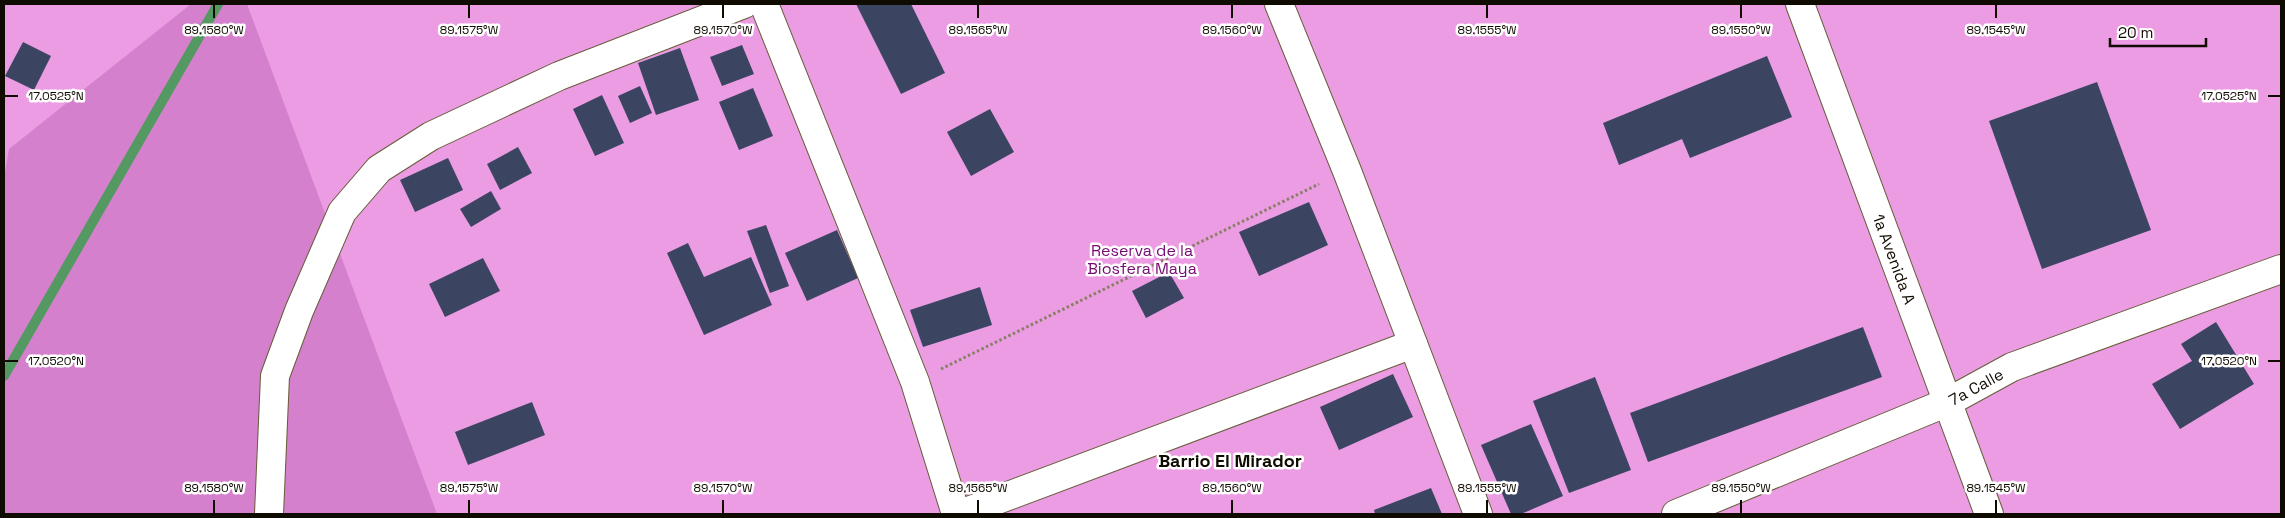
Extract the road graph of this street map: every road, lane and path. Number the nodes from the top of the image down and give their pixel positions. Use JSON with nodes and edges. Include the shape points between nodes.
{"nodes":[{"id":1,"x":744,"y":4,"type":"edge"},
{"id":2,"x":764,"y":4,"type":"edge"},
{"id":3,"x":1279,"y":4,"type":"edge"},
{"id":4,"x":1800,"y":4,"type":"edge"},
{"id":5,"x":1347,"y":171,"type":"junction"},
{"id":6,"x":2281,"y":269,"type":"edge"},
{"id":7,"x":1413,"y":344,"type":"junction"},
{"id":8,"x":916,"y":382,"type":"junction"},
{"id":9,"x":1948,"y":402,"type":"junction"},
{"id":10,"x":269,"y":514,"type":"edge"},
{"id":11,"x":956,"y":514,"type":"edge"},
{"id":12,"x":960,"y":514,"type":"edge"},
{"id":13,"x":1478,"y":514,"type":"edge"},
{"id":14,"x":1676,"y":514,"type":"edge"},
{"id":15,"x":1990,"y":514,"type":"edge"}],
"edges":[{"from":1,"to":10,"type":"street","via":[[559,76],[431,136],[380,169],[342,212],[298,311],[275,376]]},
{"from":2,"to":8,"type":"street"},
{"from":3,"to":5,"type":"street"},
{"from":4,"to":9,"type":"street","name":"1a Avenida A"},
{"from":5,"to":7,"type":"street"},
{"from":5,"to":8,"type":"path"},
{"from":6,"to":9,"type":"street","name":"7a Calle","via":[[2012,367]]},
{"from":7,"to":12,"type":"street"},
{"from":7,"to":13,"type":"street"},
{"from":8,"to":11,"type":"street"},
{"from":9,"to":14,"type":"street","name":"7a Calle"},
{"from":9,"to":15,"type":"street","name":"1a Avenida A"}]}
